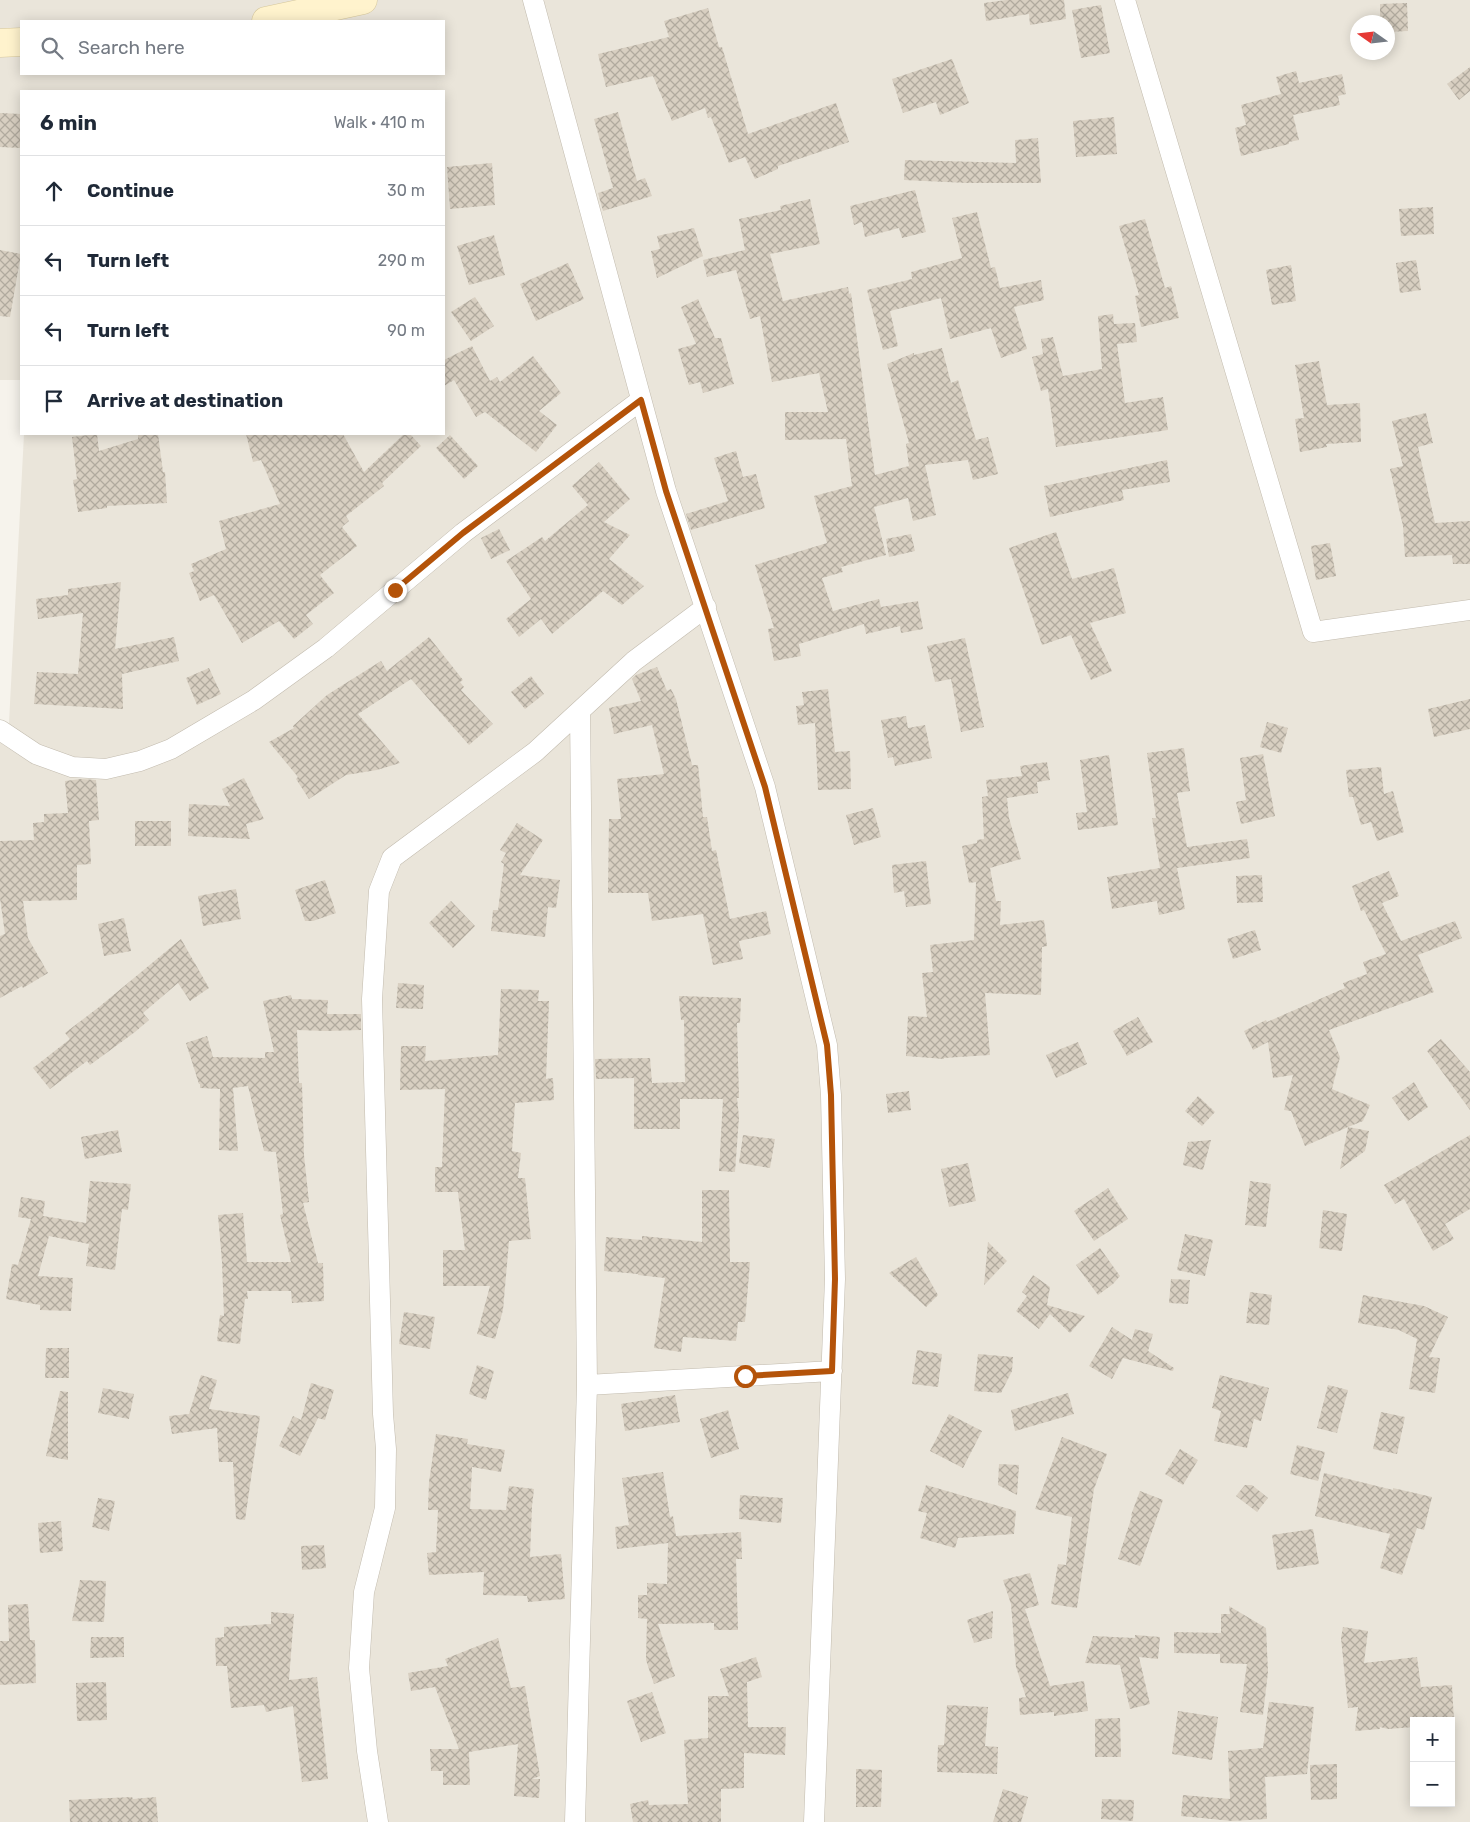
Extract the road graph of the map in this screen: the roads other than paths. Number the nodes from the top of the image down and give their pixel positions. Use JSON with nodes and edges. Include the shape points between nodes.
{"nodes":[{"id":1,"x":363,"y":0,"type":"edge"},
{"id":2,"x":533,"y":0,"type":"edge"},
{"id":3,"x":1124,"y":0,"type":"edge"},
{"id":4,"x":271,"y":20,"type":"edge"},
{"id":5,"x":20,"y":42,"type":"edge"},
{"id":6,"x":0,"y":43,"type":"edge"},
{"id":7,"x":641,"y":400,"type":"junction"},
{"id":8,"x":706,"y":607,"type":"junction"},
{"id":9,"x":1470,"y":610,"type":"edge"},
{"id":10,"x":580,"y":711,"type":"junction"},
{"id":11,"x":0,"y":730,"type":"edge"},
{"id":12,"x":832,"y":1371,"type":"junction"},
{"id":13,"x":587,"y":1385,"type":"junction"},
{"id":14,"x":378,"y":1822,"type":"edge"},
{"id":15,"x":575,"y":1822,"type":"edge"},
{"id":16,"x":814,"y":1822,"type":"edge"}],
"edges":[{"from":1,"to":4,"type":"main road"},
{"from":2,"to":7,"type":"street"},
{"from":3,"to":9,"type":"street","via":[[1313,632]]},
{"from":5,"to":6,"type":"main road"},
{"from":7,"to":8,"type":"street","via":[[666,491]]},
{"from":7,"to":11,"type":"street","via":[[463,533],[326,648],[254,700],[171,749],[140,761],[106,768],[72,767],[36,754]]},
{"from":8,"to":10,"type":"street","via":[[634,661]]},
{"from":8,"to":12,"type":"street","via":[[765,787],[827,1045],[835,1279]]},
{"from":10,"to":13,"type":"street"},
{"from":10,"to":14,"type":"street","via":[[535,752],[392,858],[379,891],[372,999],[386,1449],[385,1508],[364,1592],[359,1668]]},
{"from":12,"to":13,"type":"street"},
{"from":12,"to":16,"type":"street"},
{"from":13,"to":15,"type":"street"}]}
